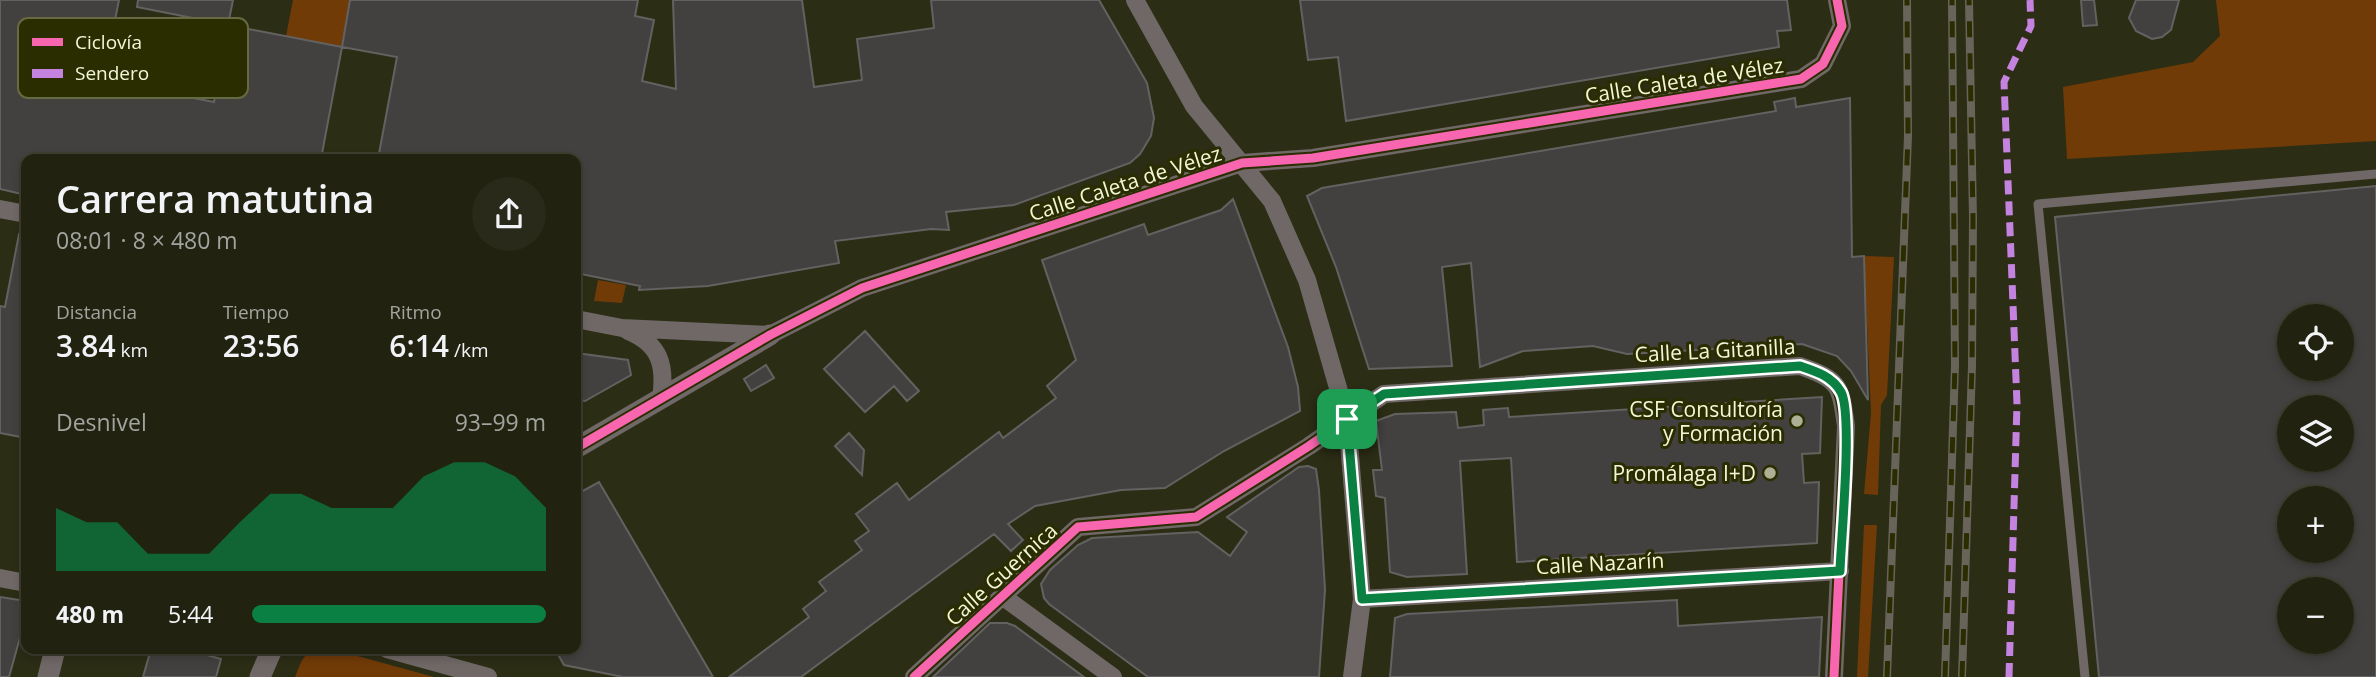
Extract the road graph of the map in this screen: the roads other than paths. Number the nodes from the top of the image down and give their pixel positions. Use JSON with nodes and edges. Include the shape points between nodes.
{"nodes":[{"id":1,"x":1135,"y":0,"type":"edge"},
{"id":2,"x":1837,"y":0,"type":"edge"},
{"id":3,"x":1242,"y":163,"type":"junction"},
{"id":4,"x":2376,"y":174,"type":"edge"},
{"id":5,"x":0,"y":209,"type":"edge"},
{"id":6,"x":21,"y":213,"type":"edge"},
{"id":7,"x":581,"y":320,"type":"edge"},
{"id":8,"x":622,"y":328,"type":"junction"},
{"id":9,"x":770,"y":335,"type":"junction"},
{"id":10,"x":661,"y":399,"type":"junction"},
{"id":11,"x":1347,"y":419,"type":"junction"},
{"id":12,"x":581,"y":445,"type":"edge"},
{"id":13,"x":1840,"y":571,"type":"junction"},
{"id":14,"x":0,"y":578,"type":"edge"},
{"id":15,"x":21,"y":582,"type":"edge"},
{"id":16,"x":1002,"y":596,"type":"junction"},
{"id":17,"x":1362,"y":599,"type":"junction"},
{"id":18,"x":54,"y":654,"type":"edge"},
{"id":19,"x":270,"y":654,"type":"edge"},
{"id":20,"x":405,"y":654,"type":"edge"},
{"id":21,"x":48,"y":677,"type":"edge"},
{"id":22,"x":260,"y":677,"type":"edge"},
{"id":23,"x":488,"y":677,"type":"edge"},
{"id":24,"x":914,"y":677,"type":"edge"},
{"id":25,"x":1113,"y":677,"type":"edge"},
{"id":26,"x":1352,"y":677,"type":"edge"},
{"id":27,"x":1834,"y":677,"type":"edge"},
{"id":28,"x":2085,"y":677,"type":"edge"}],
"edges":[{"from":1,"to":3,"type":"street","via":[[1194,106]]},
{"from":2,"to":3,"type":"street","name":"Calle Caleta de Vélez","via":[[1842,26],[1823,64],[1801,79],[1313,158]]},
{"from":3,"to":9,"type":"street","name":"Calle Caleta de Vélez","via":[[862,288]]},
{"from":3,"to":11,"type":"street","via":[[1272,201],[1307,280]]},
{"from":4,"to":28,"type":"lane","via":[[2038,204]]},
{"from":5,"to":6,"type":"street"},
{"from":7,"to":8,"type":"street"},
{"from":8,"to":9,"type":"street"},
{"from":8,"to":10,"type":"street","via":[[645,338],[657,351],[664,381]]},
{"from":9,"to":10,"type":"street","name":"Calle Caleta de Vélez"},
{"from":10,"to":12,"type":"street","name":"Calle Caleta de Vélez"},
{"from":11,"to":13,"type":"street","name":"Calle La Gitanilla","via":[[1384,394],[1800,366],[1824,374],[1841,392],[1846,426]]},
{"from":11,"to":16,"type":"street","name":"Calle Guernica","via":[[1196,517],[1078,527]]},
{"from":11,"to":17,"type":"street"},
{"from":13,"to":17,"type":"street","name":"Calle Nazarín"},
{"from":13,"to":27,"type":"street","name":"Calle La Gitanilla"},
{"from":14,"to":15,"type":"street"},
{"from":16,"to":24,"type":"street","name":"Calle Guernica"},
{"from":16,"to":25,"type":"street"},
{"from":17,"to":26,"type":"street"},
{"from":18,"to":21,"type":"street"},
{"from":19,"to":22,"type":"street"},
{"from":20,"to":23,"type":"street"}]}
